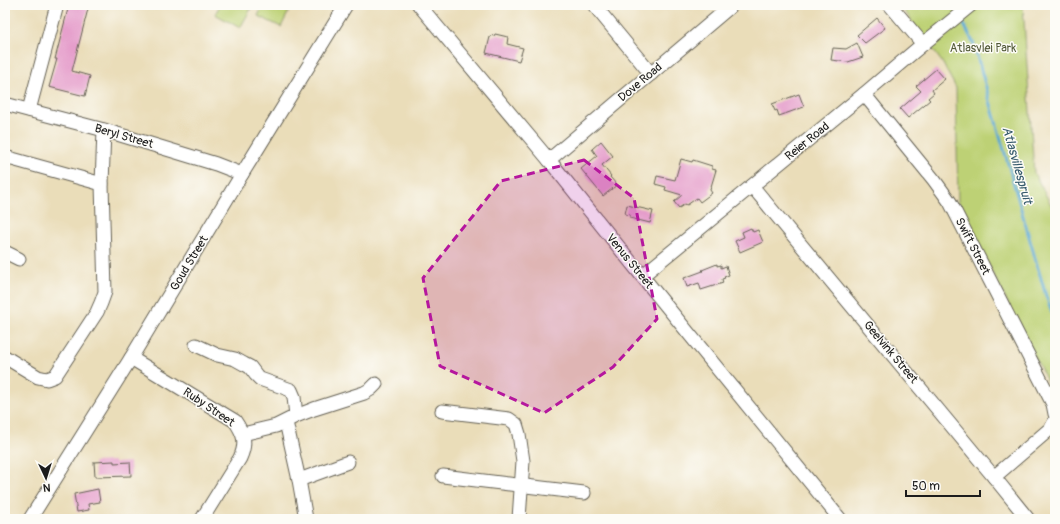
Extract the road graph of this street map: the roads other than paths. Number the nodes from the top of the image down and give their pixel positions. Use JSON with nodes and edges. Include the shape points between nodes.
{"nodes":[{"id":1,"x":57,"y":5,"type":"edge"},
{"id":2,"x":346,"y":5,"type":"edge"},
{"id":3,"x":419,"y":5,"type":"edge"},
{"id":4,"x":594,"y":5,"type":"edge"},
{"id":5,"x":732,"y":5,"type":"edge"},
{"id":6,"x":890,"y":5,"type":"edge"},
{"id":7,"x":971,"y":5,"type":"edge"},
{"id":8,"x":923,"y":44,"type":"junction"},
{"id":9,"x":651,"y":74,"type":"junction"},
{"id":10,"x":864,"y":94,"type":"junction"},
{"id":11,"x":5,"y":104,"type":"edge"},
{"id":12,"x":29,"y":110,"type":"junction"},
{"id":13,"x":104,"y":130,"type":"junction"},
{"id":14,"x":6,"y":159,"type":"edge"},
{"id":15,"x":549,"y":160,"type":"junction"},
{"id":16,"x":242,"y":174,"type":"junction"},
{"id":17,"x":102,"y":184,"type":"junction"},
{"id":18,"x":752,"y":186,"type":"junction"},
{"id":19,"x":5,"y":252,"type":"edge"},
{"id":20,"x":19,"y":259,"type":"dead end"},
{"id":21,"x":642,"y":276,"type":"junction"},
{"id":22,"x":196,"y":345,"type":"dead end"},
{"id":23,"x":5,"y":357,"type":"edge"},
{"id":24,"x":131,"y":358,"type":"junction"},
{"id":25,"x":376,"y":384,"type":"dead end"},
{"id":26,"x":442,"y":411,"type":"dead end"},
{"id":27,"x":1055,"y":414,"type":"edge"},
{"id":28,"x":291,"y":419,"type":"junction"},
{"id":29,"x":1055,"y":421,"type":"edge"},
{"id":30,"x":243,"y":434,"type":"junction"},
{"id":31,"x":348,"y":462,"type":"dead end"},
{"id":32,"x":443,"y":476,"type":"dead end"},
{"id":33,"x":994,"y":477,"type":"junction"},
{"id":34,"x":299,"y":480,"type":"junction"},
{"id":35,"x":522,"y":485,"type":"junction"},
{"id":36,"x":584,"y":493,"type":"dead end"},
{"id":37,"x":30,"y":519,"type":"edge"},
{"id":38,"x":202,"y":519,"type":"edge"},
{"id":39,"x":306,"y":519,"type":"edge"},
{"id":40,"x":519,"y":519,"type":"edge"},
{"id":41,"x":840,"y":519,"type":"edge"},
{"id":42,"x":1028,"y":519,"type":"edge"}],
"edges":[{"from":1,"to":12,"type":"street"},
{"from":2,"to":16,"type":"street","name":"Goud Street"},
{"from":3,"to":15,"type":"street","name":"Venus Street"},
{"from":4,"to":9,"type":"street"},
{"from":5,"to":9,"type":"street","name":"Dove Road"},
{"from":6,"to":8,"type":"street"},
{"from":7,"to":8,"type":"street","name":"Reier Road"},
{"from":8,"to":10,"type":"street","name":"Reier Road"},
{"from":9,"to":15,"type":"street","name":"Dove Road"},
{"from":10,"to":18,"type":"street","name":"Reier Road"},
{"from":10,"to":27,"type":"street","name":"Swift Street","via":[[950,202],[1053,404]]},
{"from":11,"to":12,"type":"street","name":"Beryl Street"},
{"from":12,"to":13,"type":"street","name":"Beryl Street"},
{"from":13,"to":16,"type":"street","name":"Beryl Street"},
{"from":13,"to":17,"type":"street"},
{"from":14,"to":17,"type":"street"},
{"from":15,"to":21,"type":"street","name":"Venus Street"},
{"from":16,"to":24,"type":"street","name":"Goud Street"},
{"from":17,"to":23,"type":"street","via":[[105,292],[97,312],[55,376],[47,379],[38,377]]},
{"from":18,"to":21,"type":"street","name":"Reier Road"},
{"from":18,"to":33,"type":"street","name":"Geelvink Street"},
{"from":19,"to":20,"type":"street"},
{"from":21,"to":41,"type":"street","name":"Venus Street"},
{"from":22,"to":28,"type":"street","via":[[244,364],[260,379],[291,390],[294,397]]},
{"from":24,"to":30,"type":"street","name":"Ruby Street","via":[[235,421]]},
{"from":24,"to":37,"type":"street","name":"Goud Street"},
{"from":25,"to":28,"type":"street","via":[[364,393]]},
{"from":26,"to":35,"type":"street","via":[[508,419],[516,424],[524,460]]},
{"from":28,"to":30,"type":"street","via":[[276,426]]},
{"from":28,"to":34,"type":"street"},
{"from":29,"to":33,"type":"street","via":[[1051,428]]},
{"from":30,"to":38,"type":"street","name":"Ruby Street","via":[[244,443],[240,458]]},
{"from":31,"to":34,"type":"street"},
{"from":32,"to":35,"type":"street"},
{"from":33,"to":42,"type":"street","name":"Geelvink Street"},
{"from":34,"to":39,"type":"street"},
{"from":35,"to":36,"type":"street"},
{"from":35,"to":40,"type":"street"}]}
